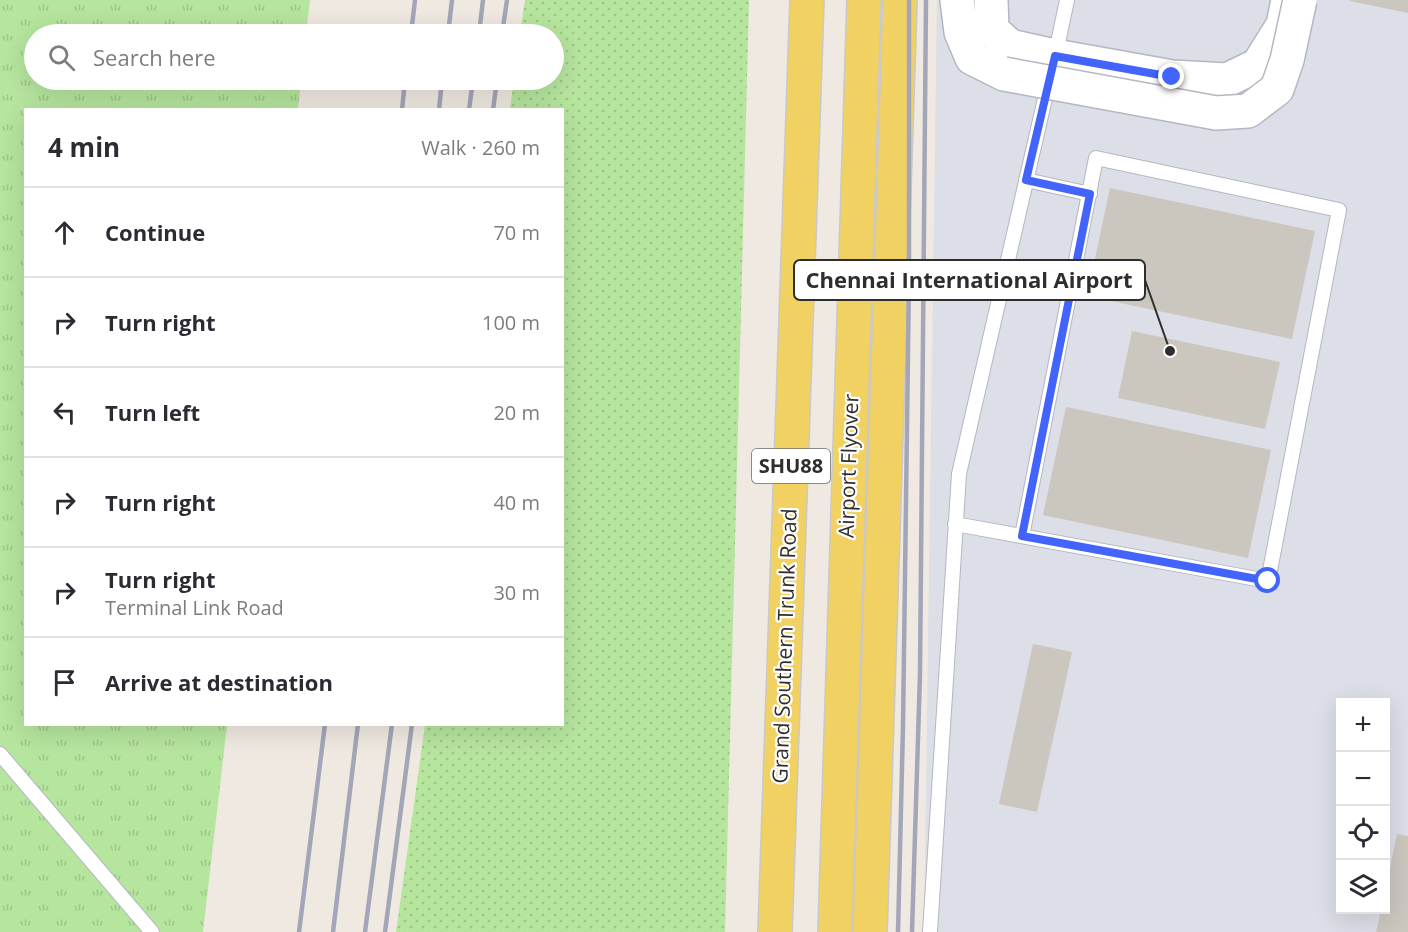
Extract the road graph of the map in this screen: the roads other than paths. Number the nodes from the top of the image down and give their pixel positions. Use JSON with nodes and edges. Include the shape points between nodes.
{"nodes":[{"id":1,"x":807,"y":0,"type":"edge"},
{"id":2,"x":864,"y":0,"type":"edge"},
{"id":3,"x":900,"y":0,"type":"edge"},
{"id":4,"x":957,"y":0,"type":"edge"},
{"id":5,"x":991,"y":0,"type":"edge"},
{"id":6,"x":1067,"y":0,"type":"edge"},
{"id":7,"x":1288,"y":0,"type":"edge"},
{"id":8,"x":1300,"y":0,"type":"edge"},
{"id":9,"x":1055,"y":56,"type":"junction"},
{"id":10,"x":1026,"y":180,"type":"junction"},
{"id":11,"x":1090,"y":194,"type":"junction"},
{"id":12,"x":955,"y":524,"type":"junction"},
{"id":13,"x":1022,"y":536,"type":"junction"},
{"id":14,"x":0,"y":754,"type":"edge"},
{"id":15,"x":152,"y":932,"type":"edge"},
{"id":16,"x":775,"y":932,"type":"edge"},
{"id":17,"x":835,"y":932,"type":"edge"},
{"id":18,"x":870,"y":932,"type":"edge"},
{"id":19,"x":930,"y":932,"type":"edge"}],
"edges":[{"from":1,"to":16,"type":"main road","name":"Grand Southern Trunk Road","number":"SHU88"},
{"from":2,"to":17,"type":"main road","name":"Airport Flyover","number":"SHU88"},
{"from":3,"to":18,"type":"main road"},
{"from":4,"to":8,"type":"street","bridge":true,"via":[[961,32],[972,58],[1004,74],[1216,113],[1248,111],[1277,89]]},
{"from":5,"to":9,"type":"street","via":[[992,30],[1010,46]]},
{"from":6,"to":9,"type":"lane"},
{"from":7,"to":9,"type":"street","via":[[1283,26],[1258,65],[1227,80],[1172,77]]},
{"from":9,"to":10,"type":"lane"},
{"from":10,"to":11,"type":"lane"},
{"from":10,"to":12,"type":"lane","via":[[959,474]]},
{"from":11,"to":13,"type":"lane"},
{"from":11,"to":13,"type":"lane","via":[[1096,158],[1339,210],[1268,581]]},
{"from":12,"to":13,"type":"lane"},
{"from":12,"to":19,"type":"lane"},
{"from":14,"to":15,"type":"lane"}]}
